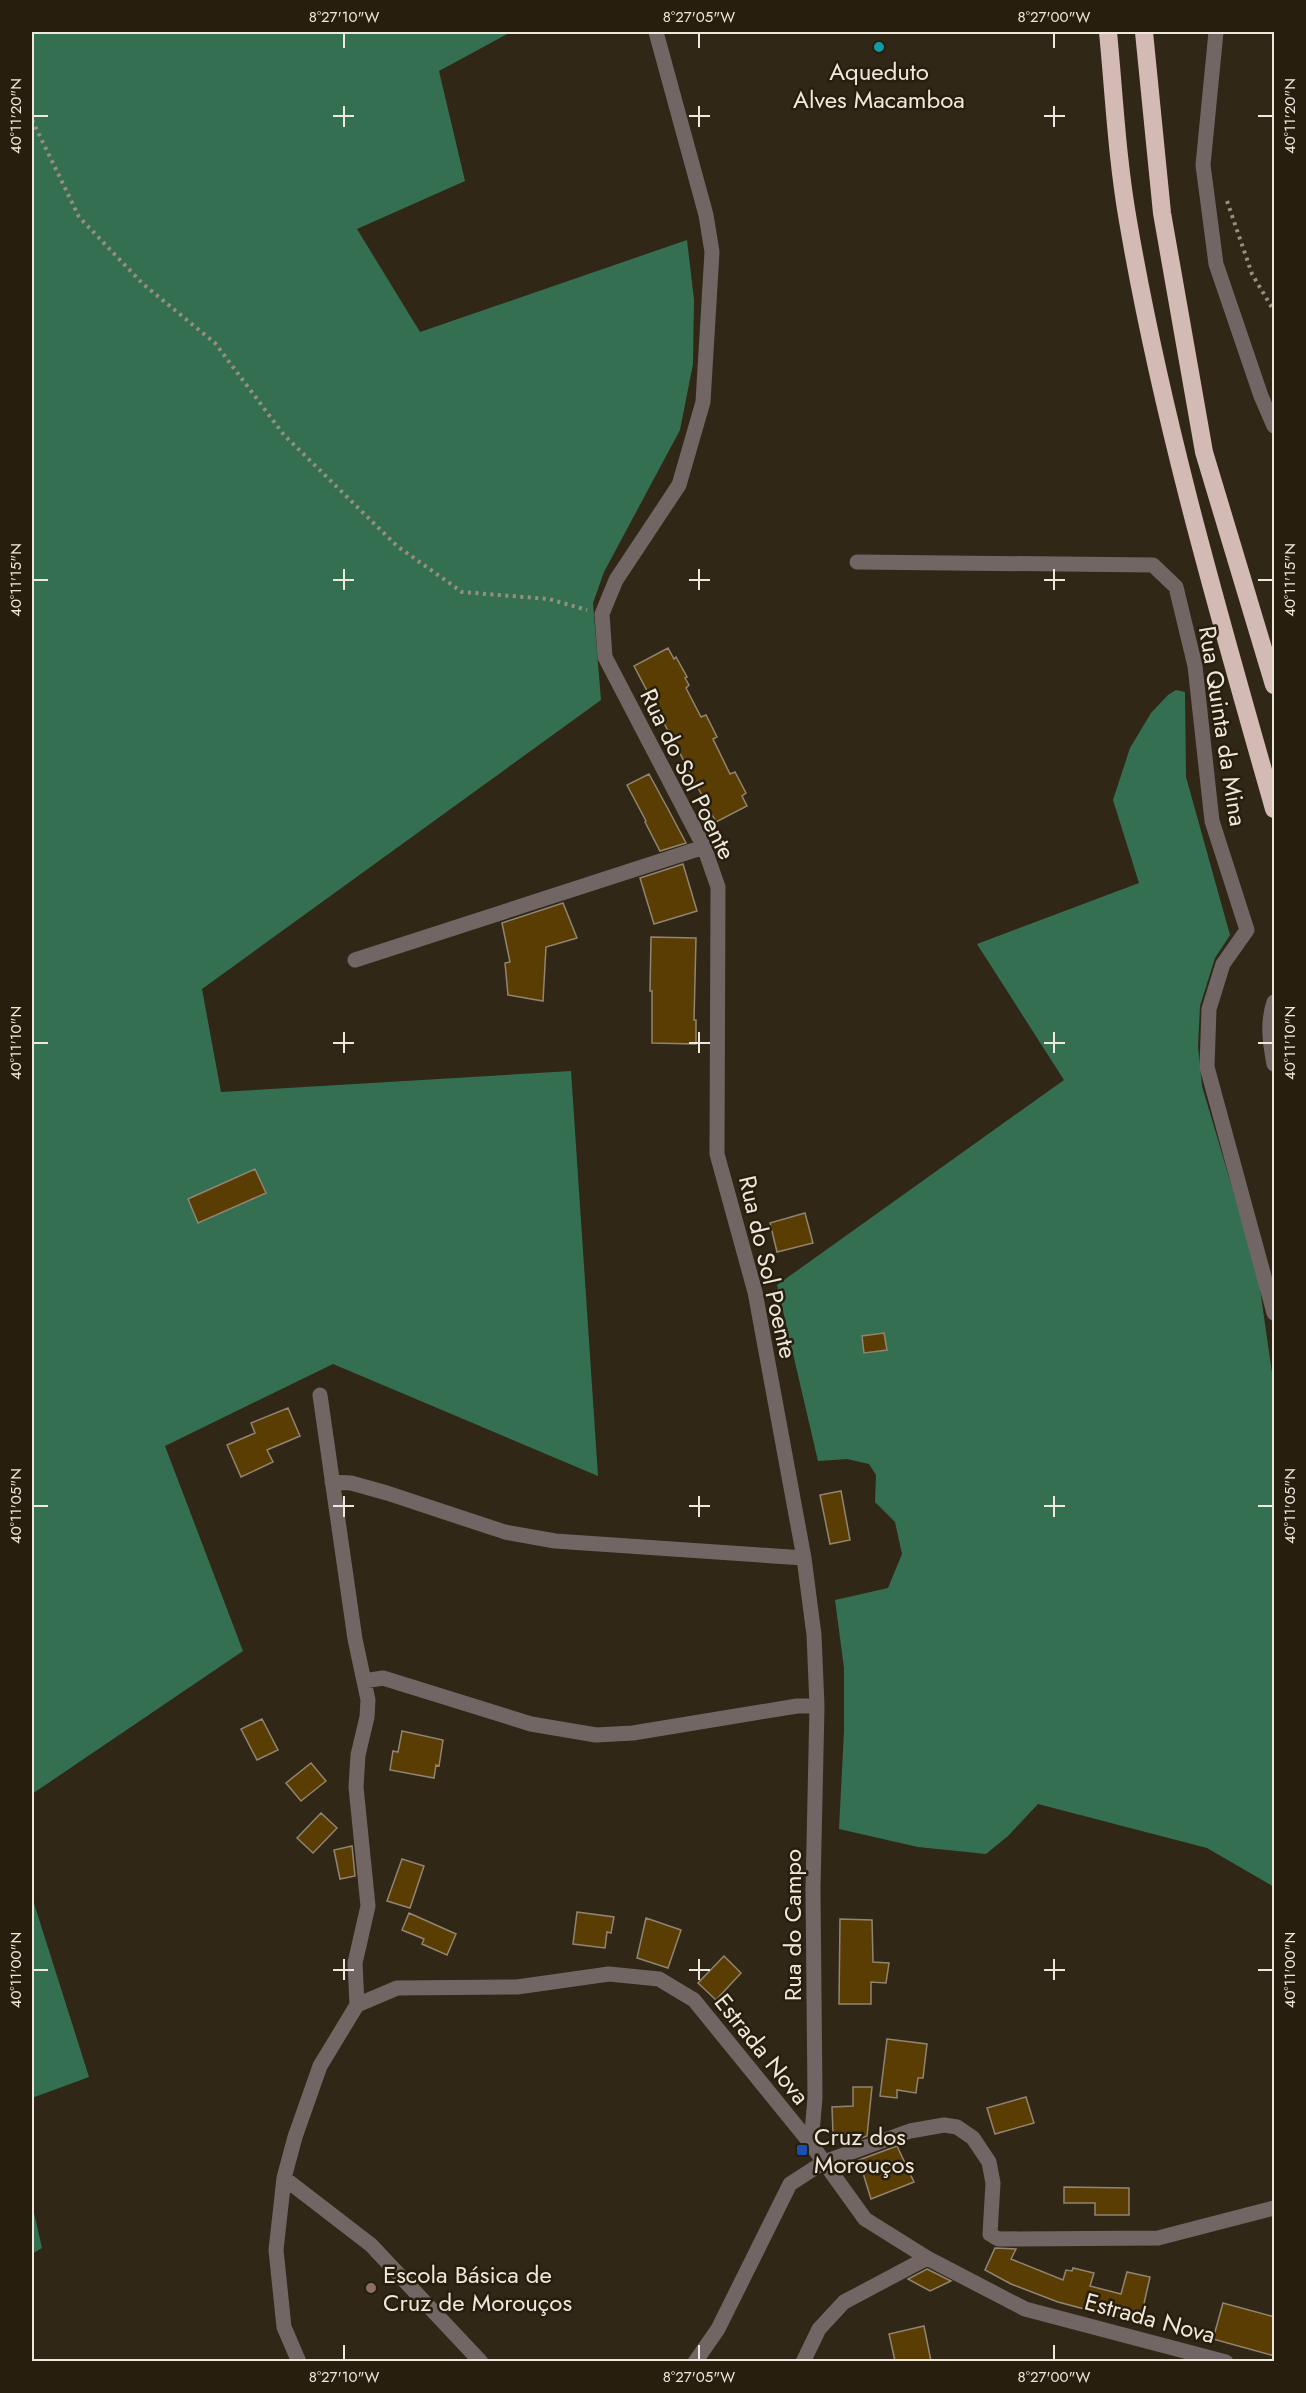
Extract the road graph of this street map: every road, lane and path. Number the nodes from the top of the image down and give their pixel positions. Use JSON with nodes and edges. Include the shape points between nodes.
{"nodes":[{"id":1,"x":657,"y":32,"type":"edge"},
{"id":2,"x":1108,"y":32,"type":"edge"},
{"id":3,"x":1144,"y":32,"type":"edge"},
{"id":4,"x":1216,"y":32,"type":"edge"},
{"id":5,"x":32,"y":120,"type":"edge"},
{"id":6,"x":1204,"y":172,"type":"junction"},
{"id":7,"x":1275,"y":311,"type":"edge"},
{"id":8,"x":1275,"y":426,"type":"edge"},
{"id":9,"x":857,"y":562,"type":"dead end"},
{"id":10,"x":602,"y":614,"type":"junction"},
{"id":11,"x":1275,"y":685,"type":"edge"},
{"id":12,"x":1275,"y":809,"type":"edge"},
{"id":13,"x":704,"y":847,"type":"junction"},
{"id":14,"x":355,"y":960,"type":"dead end"},
{"id":15,"x":1275,"y":1002,"type":"edge"},
{"id":16,"x":1275,"y":1064,"type":"edge"},
{"id":17,"x":1275,"y":1313,"type":"edge"},
{"id":18,"x":320,"y":1395,"type":"dead end"},
{"id":19,"x":332,"y":1482,"type":"junction"},
{"id":20,"x":804,"y":1558,"type":"junction"},
{"id":21,"x":364,"y":1680,"type":"junction"},
{"id":22,"x":817,"y":1706,"type":"junction"},
{"id":23,"x":357,"y":2006,"type":"junction"},
{"id":24,"x":811,"y":2144,"type":"junction"},
{"id":25,"x":824,"y":2162,"type":"junction"},
{"id":26,"x":284,"y":2178,"type":"junction"},
{"id":27,"x":1275,"y":2208,"type":"edge"},
{"id":28,"x":927,"y":2258,"type":"junction"},
{"id":29,"x":299,"y":2361,"type":"edge"},
{"id":30,"x":481,"y":2361,"type":"edge"},
{"id":31,"x":695,"y":2361,"type":"edge"},
{"id":32,"x":803,"y":2361,"type":"edge"},
{"id":33,"x":1226,"y":2361,"type":"edge"}],
"edges":[{"from":1,"to":10,"type":"street","name":"Rua do Sol Poente","via":[[706,214],[712,252],[703,402],[679,485],[616,580]]},
{"from":2,"to":12,"type":"highway","via":[[1127,219],[1150,335],[1209,584]]},
{"from":3,"to":11,"type":"highway","via":[[1162,213],[1204,452]]},
{"from":4,"to":6,"type":"street"},
{"from":5,"to":10,"type":"path","via":[[80,217],[143,284],[215,343],[284,435],[397,546],[462,592],[549,599]]},
{"from":6,"to":7,"type":"path","via":[[1223,192],[1252,274]]},
{"from":6,"to":8,"type":"street","via":[[1216,264]]},
{"from":9,"to":17,"type":"street","name":"Rua Quinta da Mina","via":[[1153,565],[1176,587],[1195,666],[1212,821],[1247,930],[1222,964],[1209,1009],[1207,1067]]},
{"from":10,"to":13,"type":"street","name":"Rua do Sol Poente","via":[[605,657]]},
{"from":13,"to":14,"type":"street"},
{"from":13,"to":20,"type":"street","name":"Rua do Sol Poente","via":[[719,900],[717,1154],[755,1292]]},
{"from":15,"to":16,"type":"street","via":[[1270,1015]]},
{"from":18,"to":19,"type":"street"},
{"from":19,"to":20,"type":"street","via":[[387,1493],[505,1532],[555,1541]]},
{"from":19,"to":21,"type":"street"},
{"from":20,"to":22,"type":"street","name":"Rua do Sol Poente","via":[[814,1635]]},
{"from":21,"to":22,"type":"street","via":[[383,1678],[531,1724],[596,1735]]},
{"from":21,"to":23,"type":"street","via":[[367,1717],[356,1787],[368,1906],[355,1963]]},
{"from":22,"to":24,"type":"street","name":"Rua do Campo","via":[[813,1889],[815,2098]]},
{"from":23,"to":24,"type":"street","name":"Estrada Nova","via":[[397,1988],[517,1988],[609,1974],[659,1979],[694,2000]]},
{"from":23,"to":26,"type":"street","via":[[320,2066]]},
{"from":24,"to":25,"type":"street","name":"Estrada Nova"},
{"from":25,"to":27,"type":"street","via":[[910,2131],[944,2125],[957,2127],[973,2138],[989,2162],[993,2183],[990,2234],[998,2239],[1158,2238]]},
{"from":25,"to":28,"type":"street","name":"Estrada Nova","via":[[865,2219]]},
{"from":25,"to":31,"type":"street","via":[[790,2184],[718,2329]]},
{"from":26,"to":29,"type":"street","via":[[276,2250],[284,2327]]},
{"from":26,"to":30,"type":"street","via":[[371,2245]]},
{"from":28,"to":32,"type":"street","via":[[844,2302],[819,2329]]},
{"from":28,"to":33,"type":"street","name":"Estrada Nova","via":[[1025,2309]]}]}
